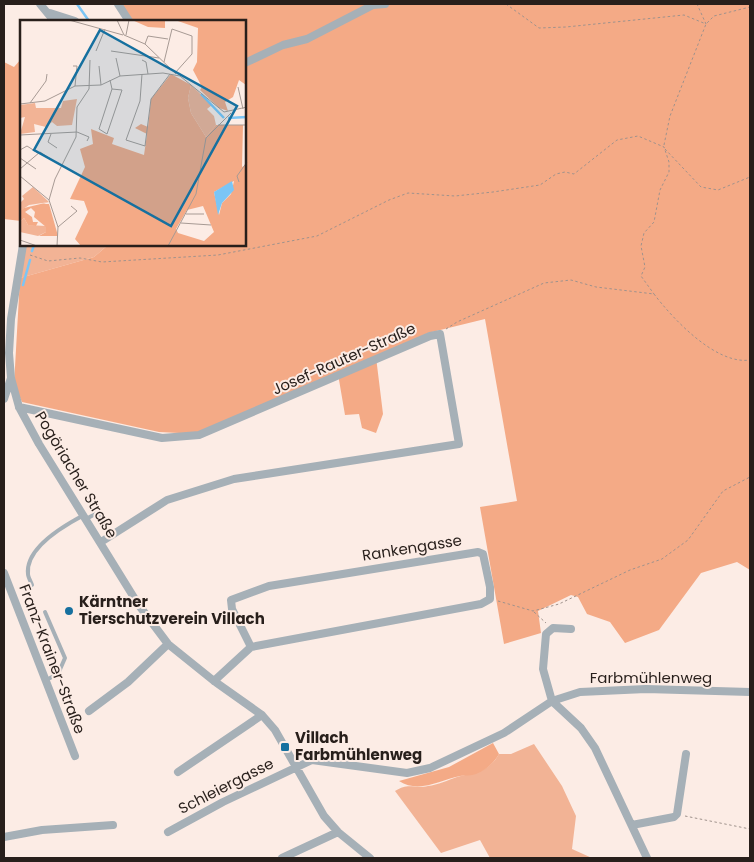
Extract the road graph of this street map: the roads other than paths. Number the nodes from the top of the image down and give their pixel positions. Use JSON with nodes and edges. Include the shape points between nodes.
{"nodes":[{"id":1,"x":40,"y":4,"type":"edge"},
{"id":2,"x":118,"y":4,"type":"edge"},
{"id":3,"x":385,"y":4,"type":"edge"},
{"id":4,"x":50,"y":13,"type":"junction"},
{"id":5,"x":54,"y":20,"type":"edge"},
{"id":6,"x":72,"y":20,"type":"edge"},
{"id":7,"x":128,"y":20,"type":"edge"},
{"id":8,"x":246,"y":63,"type":"edge"},
{"id":9,"x":22,"y":249,"type":"edge"},
{"id":10,"x":11,"y":378,"type":"junction"},
{"id":11,"x":5,"y":389,"type":"edge"},
{"id":12,"x":4,"y":399,"type":"edge"},
{"id":13,"x":19,"y":407,"type":"junction"},
{"id":14,"x":85,"y":517,"type":"junction"},
{"id":15,"x":107,"y":525,"type":"dead end"},
{"id":16,"x":101,"y":542,"type":"junction"},
{"id":17,"x":4,"y":573,"type":"edge"},
{"id":18,"x":32,"y":585,"type":"dead end"},
{"id":19,"x":45,"y":612,"type":"dead end"},
{"id":20,"x":571,"y":629,"type":"dead end"},
{"id":21,"x":168,"y":644,"type":"junction"},
{"id":22,"x":251,"y":647,"type":"junction"},
{"id":23,"x":46,"y":680,"type":"junction"},
{"id":24,"x":214,"y":681,"type":"junction"},
{"id":25,"x":750,"y":692,"type":"edge"},
{"id":26,"x":552,"y":701,"type":"junction"},
{"id":27,"x":90,"y":711,"type":"dead end"},
{"id":28,"x":262,"y":715,"type":"junction"},
{"id":29,"x":686,"y":754,"type":"dead end"},
{"id":30,"x":75,"y":756,"type":"dead end"},
{"id":31,"x":297,"y":766,"type":"junction"},
{"id":32,"x":178,"y":772,"type":"dead end"},
{"id":33,"x":113,"y":825,"type":"dead end"},
{"id":34,"x":632,"y":825,"type":"junction"},
{"id":35,"x":168,"y":832,"type":"dead end"},
{"id":36,"x":338,"y":832,"type":"junction"},
{"id":37,"x":4,"y":837,"type":"edge"},
{"id":38,"x":282,"y":858,"type":"edge"},
{"id":39,"x":370,"y":858,"type":"edge"},
{"id":40,"x":647,"y":858,"type":"edge"}],
"edges":[{"from":1,"to":4,"type":"street"},
{"from":2,"to":7,"type":"street"},
{"from":3,"to":8,"type":"street","via":[[373,5],[307,39],[282,45]]},
{"from":4,"to":5,"type":"street"},
{"from":4,"to":6,"type":"street"},
{"from":9,"to":10,"type":"street","name":"Pogöriacher Straße","via":[[11,319]]},
{"from":10,"to":11,"type":"street"},
{"from":10,"to":13,"type":"street","name":"Pogöriacher Straße"},
{"from":11,"to":12,"type":"street"},
{"from":13,"to":14,"type":"street","name":"Pogöriacher Straße"},
{"from":13,"to":16,"type":"street","name":"Josef-Rauter-Straße","via":[[162,438],[199,435],[440,334],[459,444],[234,479],[167,500]]},
{"from":14,"to":15,"type":"lane","via":[[99,512]]},
{"from":14,"to":16,"type":"street","name":"Pogöriacher Straße"},
{"from":14,"to":18,"type":"lane","via":[[47,539],[31,558],[28,574]]},
{"from":16,"to":21,"type":"street","name":"Pogöriacher Straße","via":[[138,604]]},
{"from":17,"to":23,"type":"street","name":"Franz-Krainer-Straße"},
{"from":19,"to":23,"type":"lane","via":[[65,658],[58,674]]},
{"from":20,"to":26,"type":"street","via":[[553,628],[546,634],[543,669]]},
{"from":21,"to":24,"type":"street","name":"Pogöriacher Straße"},
{"from":21,"to":27,"type":"street","via":[[128,682]]},
{"from":22,"to":22,"type":"street","name":"Rankengasse","via":[[481,604],[490,599],[483,554],[478,552],[269,586],[231,600],[232,609]]},
{"from":22,"to":24,"type":"street"},
{"from":23,"to":30,"type":"street","name":"Franz-Krainer-Straße"},
{"from":24,"to":28,"type":"street","name":"Pogöriacher Straße"},
{"from":25,"to":26,"type":"street","name":"Farbmühlenweg","via":[[580,692]]},
{"from":26,"to":31,"type":"street","name":"Farbmühlenweg","via":[[504,733],[430,768],[407,773],[312,760]]},
{"from":26,"to":34,"type":"street","via":[[581,728],[595,748]]},
{"from":28,"to":31,"type":"street","name":"Pogöriacher Straße"},
{"from":28,"to":32,"type":"street"},
{"from":29,"to":34,"type":"street","via":[[674,817]]},
{"from":31,"to":35,"type":"street","name":"Schleiergasse"},
{"from":31,"to":36,"type":"street","name":"Pogöriacher Straße","via":[[324,816]]},
{"from":33,"to":37,"type":"street","via":[[42,830]]},
{"from":34,"to":40,"type":"street"},
{"from":36,"to":38,"type":"street"},
{"from":36,"to":39,"type":"street","name":"Pogöriacher Straße"}]}
